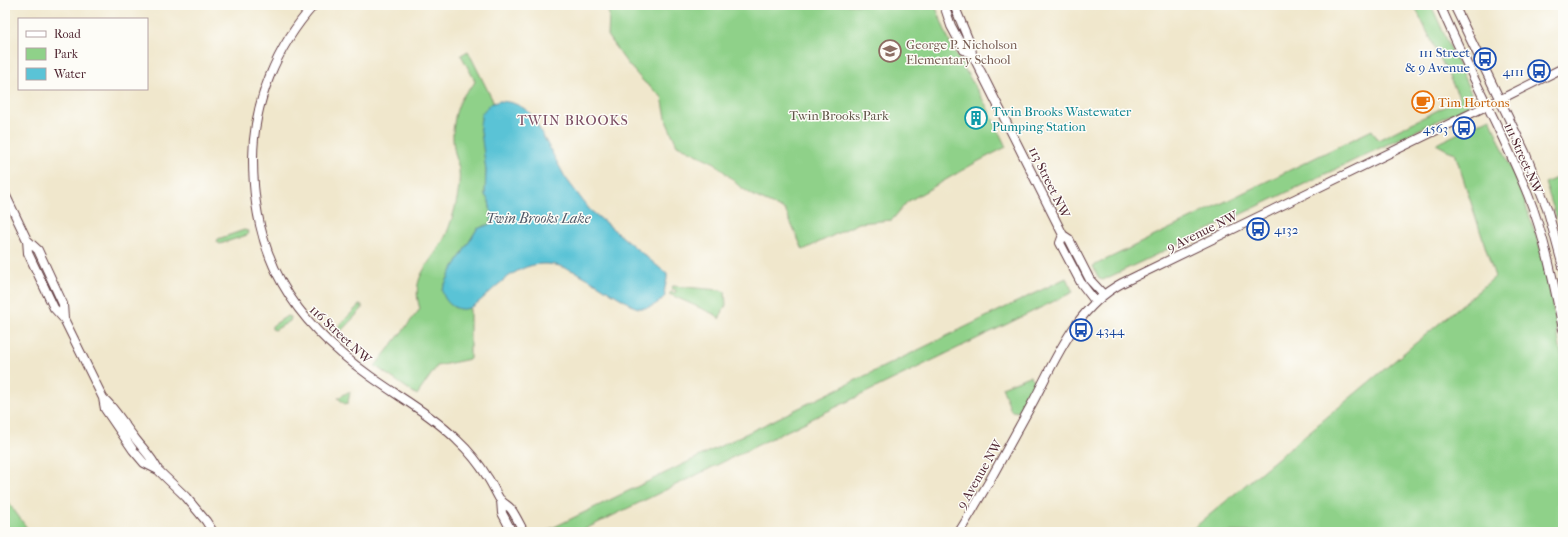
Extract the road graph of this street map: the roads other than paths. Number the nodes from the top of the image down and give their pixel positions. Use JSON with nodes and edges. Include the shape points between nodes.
{"nodes":[{"id":1,"x":314,"y":5,"type":"edge"},
{"id":2,"x":944,"y":5,"type":"edge"},
{"id":3,"x":954,"y":5,"type":"edge"},
{"id":4,"x":1440,"y":5,"type":"edge"},
{"id":5,"x":1454,"y":5,"type":"edge"},
{"id":6,"x":972,"y":54,"type":"junction"},
{"id":7,"x":1563,"y":68,"type":"edge"},
{"id":8,"x":1499,"y":100,"type":"junction"},
{"id":9,"x":1488,"y":106,"type":"junction"},
{"id":10,"x":5,"y":194,"type":"edge"},
{"id":11,"x":1062,"y":235,"type":"junction"},
{"id":12,"x":1563,"y":268,"type":"edge"},
{"id":13,"x":1103,"y":294,"type":"junction"},
{"id":14,"x":1095,"y":302,"type":"junction"},
{"id":15,"x":1563,"y":329,"type":"edge"},
{"id":16,"x":500,"y":500,"type":"junction"},
{"id":17,"x":213,"y":532,"type":"edge"},
{"id":18,"x":512,"y":532,"type":"edge"},
{"id":19,"x":524,"y":532,"type":"edge"},
{"id":20,"x":959,"y":532,"type":"edge"}],
"edges":[{"from":1,"to":16,"type":"street","name":"116 Street NW","via":[[292,33],[274,66],[255,128],[253,172],[258,222],[269,256],[277,275],[304,317],[364,372],[429,417],[457,440],[488,477]]},
{"from":2,"to":6,"type":"street","name":"113 Street NW","via":[[957,38],[964,50]]},
{"from":3,"to":6,"type":"street","name":"113 Street NW"},
{"from":4,"to":9,"type":"street","name":"111 Street NW"},
{"from":5,"to":8,"type":"street","name":"111 Street NW"},
{"from":6,"to":11,"type":"street","name":"113 Street NW"},
{"from":7,"to":8,"type":"street","name":"9 Avenue NW"},
{"from":8,"to":9,"type":"street","name":"9 Avenue NW"},
{"from":8,"to":12,"type":"street","name":"111 Street NW","via":[[1525,152],[1542,194]]},
{"from":9,"to":13,"type":"street","name":"9 Avenue NW"},
{"from":9,"to":15,"type":"street","name":"111 Street NW","via":[[1536,217]]},
{"from":10,"to":17,"type":"street","via":[[27,240],[28,253],[54,308],[64,320],[103,398],[105,409],[126,442],[144,462],[158,470],[192,505]]},
{"from":11,"to":13,"type":"street","name":"113 Street NW","via":[[1069,239],[1090,280]]},
{"from":11,"to":14,"type":"street","name":"113 Street NW","via":[[1060,243],[1081,283]]},
{"from":13,"to":14,"type":"street","name":"9 Avenue NW"},
{"from":14,"to":20,"type":"street","name":"9 Avenue NW","via":[[1070,334]]},
{"from":16,"to":18,"type":"street","name":"116 Street NW","via":[[502,513]]},
{"from":16,"to":19,"type":"street","name":"116 Street NW","via":[[511,509]]}]}
